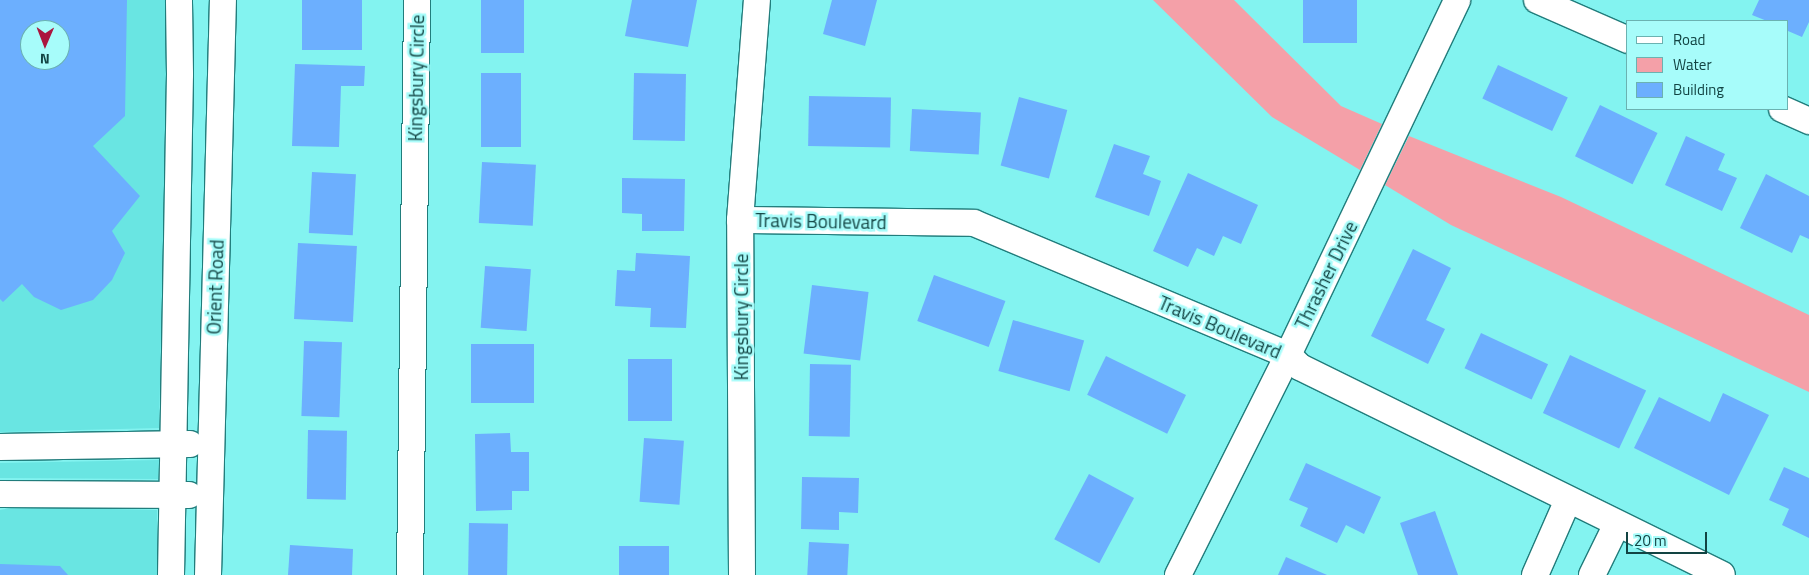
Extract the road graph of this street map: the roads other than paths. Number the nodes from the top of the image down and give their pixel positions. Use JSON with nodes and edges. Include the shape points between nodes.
{"nodes":[{"id":1,"x":179,"y":0,"type":"edge"},
{"id":2,"x":224,"y":0,"type":"edge"},
{"id":3,"x":417,"y":0,"type":"edge"},
{"id":4,"x":757,"y":0,"type":"edge"},
{"id":5,"x":1457,"y":0,"type":"edge"},
{"id":6,"x":1537,"y":0,"type":"edge"},
{"id":7,"x":1626,"y":39,"type":"edge"},
{"id":8,"x":1784,"y":110,"type":"edge"},
{"id":9,"x":1809,"y":121,"type":"edge"},
{"id":10,"x":740,"y":220,"type":"junction"},
{"id":11,"x":1288,"y":355,"type":"junction"},
{"id":12,"x":173,"y":444,"type":"junction"},
{"id":13,"x":211,"y":444,"type":"junction"},
{"id":14,"x":0,"y":447,"type":"edge"},
{"id":15,"x":0,"y":494,"type":"edge"},
{"id":16,"x":172,"y":495,"type":"junction"},
{"id":17,"x":210,"y":495,"type":"junction"},
{"id":18,"x":1568,"y":500,"type":"junction"},
{"id":19,"x":1617,"y":524,"type":"junction"},
{"id":20,"x":171,"y":575,"type":"edge"},
{"id":21,"x":208,"y":575,"type":"edge"},
{"id":22,"x":410,"y":575,"type":"edge"},
{"id":23,"x":742,"y":575,"type":"edge"},
{"id":24,"x":1178,"y":575,"type":"edge"},
{"id":25,"x":1536,"y":575,"type":"edge"},
{"id":26,"x":1592,"y":575,"type":"edge"},
{"id":27,"x":1722,"y":575,"type":"edge"}],
"edges":[{"from":1,"to":12,"type":"street","name":"Orient Road"},
{"from":2,"to":13,"type":"street","name":"Orient Road"},
{"from":3,"to":22,"type":"street","name":"Kingsbury Circle"},
{"from":4,"to":10,"type":"street","name":"Kingsbury Circle"},
{"from":5,"to":11,"type":"street","name":"Thrasher Drive"},
{"from":6,"to":7,"type":"street"},
{"from":8,"to":9,"type":"street"},
{"from":10,"to":11,"type":"street","name":"Travis Boulevard","via":[[974,223]]},
{"from":10,"to":23,"type":"street","name":"Kingsbury Circle"},
{"from":11,"to":18,"type":"street","name":"Travis Boulevard","via":[[1300,368]]},
{"from":11,"to":24,"type":"street","name":"Thrasher Drive"},
{"from":12,"to":13,"type":"street"},
{"from":12,"to":14,"type":"street"},
{"from":12,"to":16,"type":"street","name":"Orient Road"},
{"from":13,"to":17,"type":"street","name":"Orient Road"},
{"from":15,"to":16,"type":"street"},
{"from":16,"to":17,"type":"street"},
{"from":16,"to":20,"type":"street","name":"Orient Road"},
{"from":17,"to":21,"type":"street","name":"Orient Road"},
{"from":18,"to":19,"type":"street","name":"Travis Boulevard"},
{"from":18,"to":25,"type":"street"},
{"from":19,"to":26,"type":"street"},
{"from":19,"to":27,"type":"street","name":"Travis Boulevard"}]}
